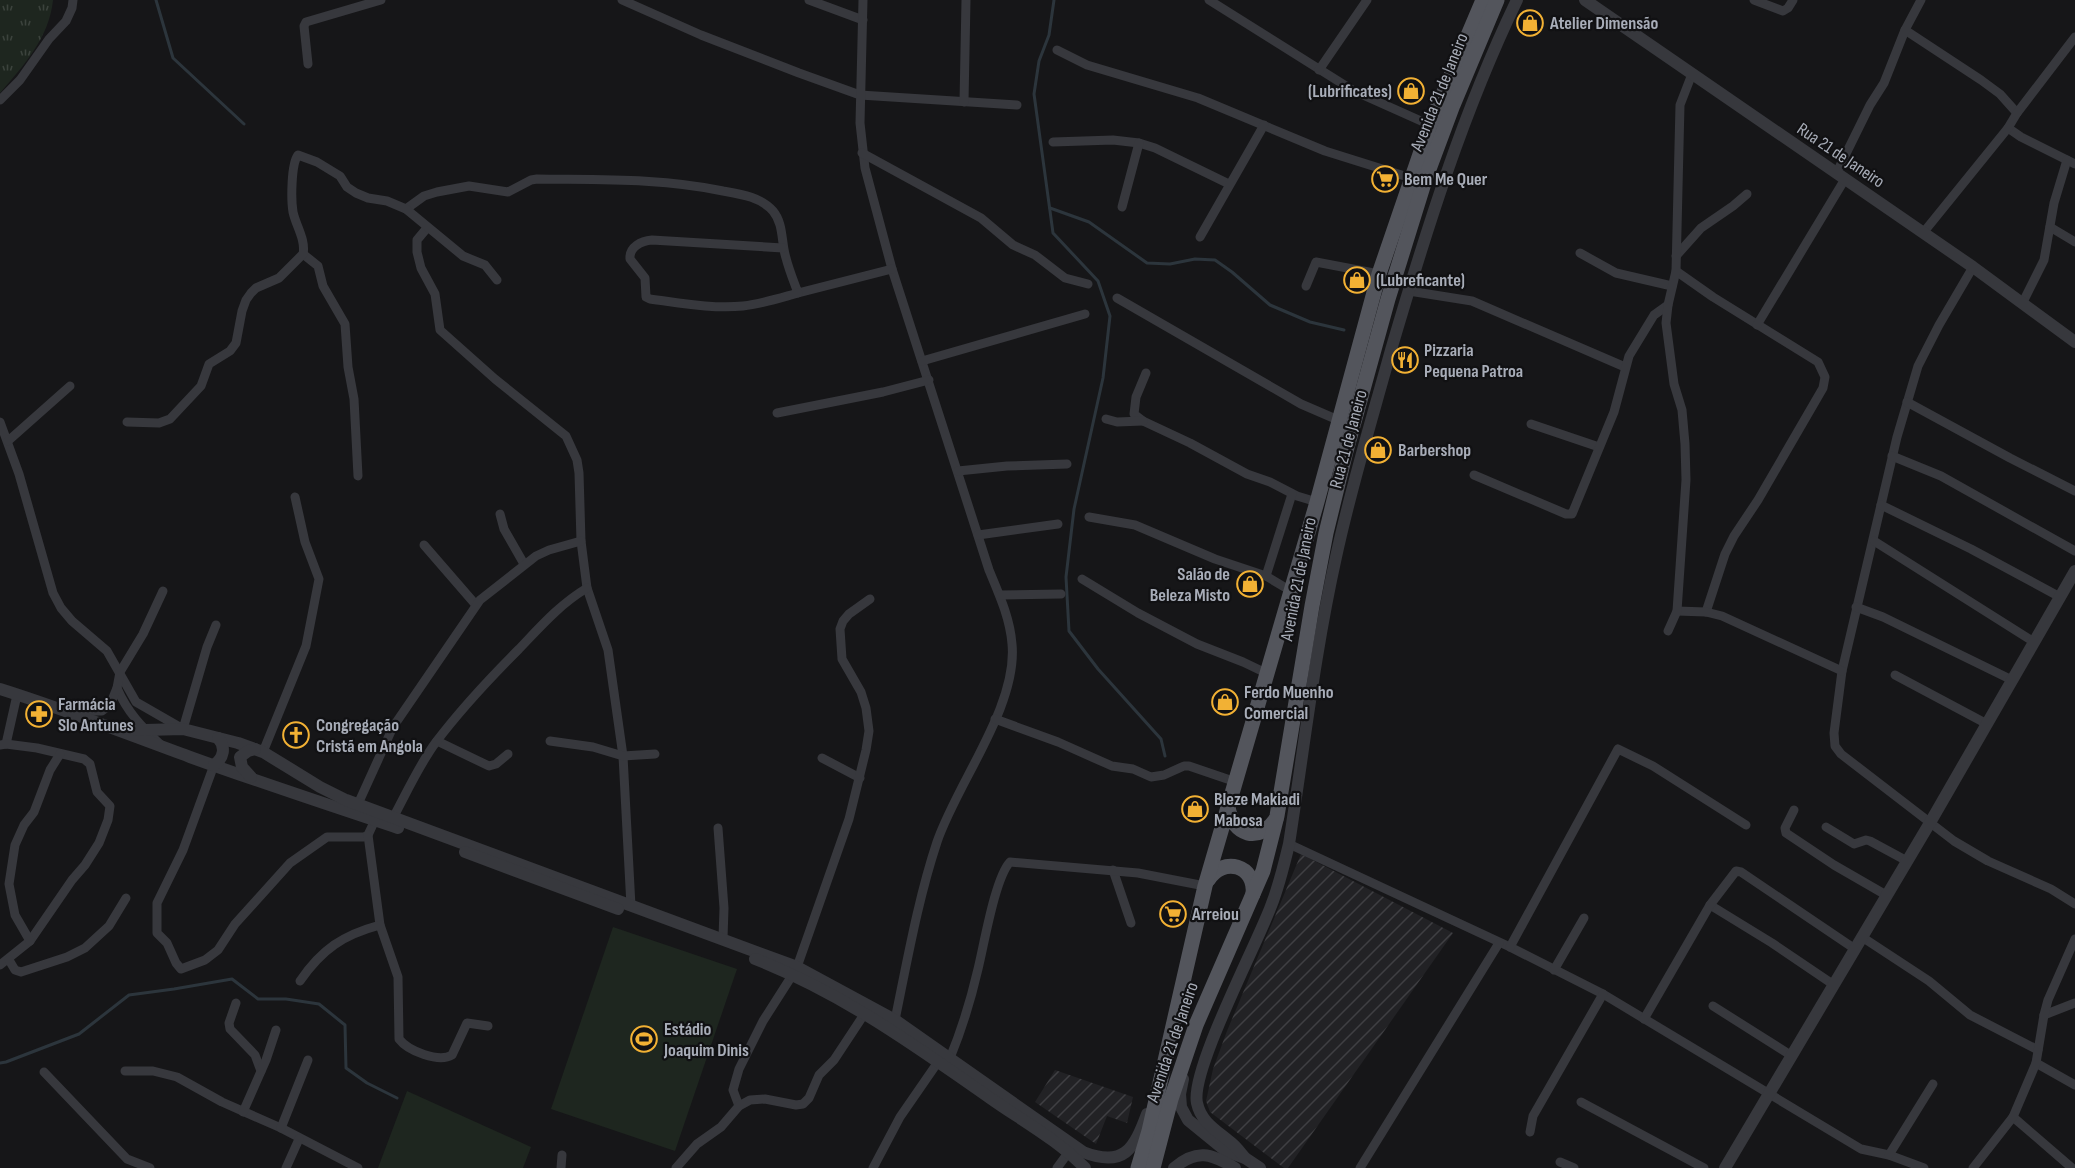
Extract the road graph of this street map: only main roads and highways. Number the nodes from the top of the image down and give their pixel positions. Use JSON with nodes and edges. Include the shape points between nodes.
{"nodes":[{"id":1,"x":1483,"y":0,"type":"edge"},
{"id":2,"x":1497,"y":0,"type":"edge"},
{"id":3,"x":1228,"y":807,"type":"junction"},
{"id":4,"x":1277,"y":817,"type":"junction"},
{"id":5,"x":1206,"y":883,"type":"junction"},
{"id":6,"x":1253,"y":897,"type":"junction"},
{"id":7,"x":1138,"y":1168,"type":"edge"},
{"id":8,"x":1153,"y":1168,"type":"edge"}],
"edges":[{"from":1,"to":3,"type":"main road","name":"Avenida 21 de Janeiro","via":[[1430,125],[1379,274]]},
{"from":2,"to":4,"type":"main road","name":"Avenida 21 de Janeiro","via":[[1425,180],[1346,451],[1312,606]]},
{"from":3,"to":4,"type":"main road","via":[[1233,823],[1252,834],[1267,830]]},
{"from":3,"to":5,"type":"main road","name":"Avenida 21 de Janeiro"},
{"from":4,"to":6,"type":"main road","name":"Avenida 21 de Janeiro"},
{"from":5,"to":6,"type":"main road","via":[[1218,869],[1234,866],[1248,874]]},
{"from":5,"to":7,"type":"main road","name":"Avenida 21 de Janeiro"},
{"from":6,"to":8,"type":"main road","name":"Avenida 21 de Janeiro","via":[[1189,1045]]}]}
